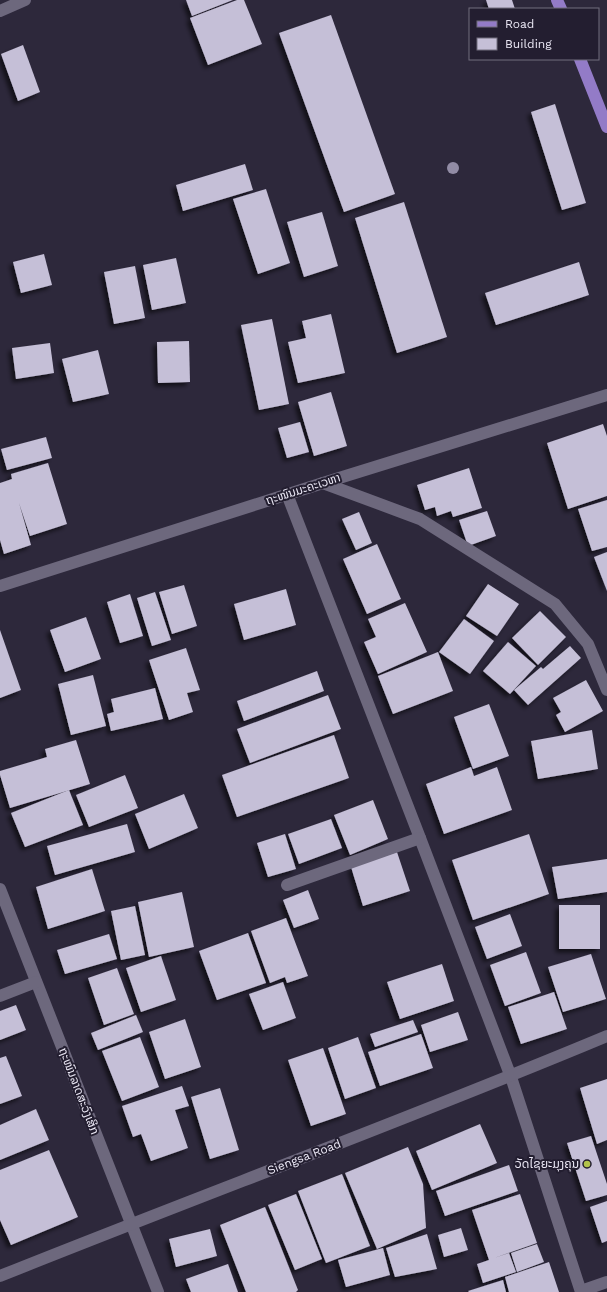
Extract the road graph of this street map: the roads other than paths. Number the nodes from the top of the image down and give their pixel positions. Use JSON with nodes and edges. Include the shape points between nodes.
{"nodes":[{"id":1,"x":26,"y":0,"type":"edge"},
{"id":2,"x":0,"y":11,"type":"edge"},
{"id":3,"x":580,"y":60,"type":"edge"},
{"id":4,"x":607,"y":127,"type":"edge"},
{"id":5,"x":607,"y":395,"type":"edge"},
{"id":6,"x":323,"y":483,"type":"junction"},
{"id":7,"x":287,"y":494,"type":"junction"},
{"id":8,"x":0,"y":586,"type":"edge"},
{"id":9,"x":607,"y":690,"type":"edge"},
{"id":10,"x":420,"y":838,"type":"junction"},
{"id":11,"x":287,"y":884,"type":"dead end"},
{"id":12,"x":0,"y":889,"type":"edge"},
{"id":13,"x":36,"y":982,"type":"junction"},
{"id":14,"x":0,"y":996,"type":"edge"},
{"id":15,"x":607,"y":1036,"type":"edge"},
{"id":16,"x":511,"y":1076,"type":"junction"},
{"id":17,"x":131,"y":1224,"type":"junction"},
{"id":18,"x":0,"y":1276,"type":"edge"},
{"id":19,"x":607,"y":1282,"type":"edge"},
{"id":20,"x":158,"y":1292,"type":"edge"},
{"id":21,"x":581,"y":1292,"type":"edge"}],
"edges":[{"from":1,"to":2,"type":"street"},
{"from":3,"to":4,"type":"main road"},
{"from":5,"to":6,"type":"street","name":"ຖະໜົນມະຄະເວຫາ"},
{"from":6,"to":7,"type":"street","name":"ຖະໜົນມະຄະເວຫາ"},
{"from":6,"to":9,"type":"street","via":[[420,519],[555,604],[588,644]]},
{"from":7,"to":8,"type":"street","name":"ຖະໜົນມະຄະເວຫາ"},
{"from":7,"to":10,"type":"street"},
{"from":10,"to":11,"type":"street"},
{"from":10,"to":16,"type":"street"},
{"from":12,"to":13,"type":"street","name":"ຖະໜົນລາດສະວົງເສິກ"},
{"from":13,"to":14,"type":"street"},
{"from":13,"to":17,"type":"street","name":"ຖະໜົນລາດສະວົງເສິກ"},
{"from":15,"to":16,"type":"street","name":"Siengsa Road"},
{"from":16,"to":17,"type":"street","name":"Siengsa Road"},
{"from":16,"to":21,"type":"street"},
{"from":17,"to":18,"type":"street","name":"Siengsa Road"},
{"from":17,"to":20,"type":"street","name":"ຖະໜົນລາດສະວົງເສິກ"},
{"from":19,"to":21,"type":"street"}]}
